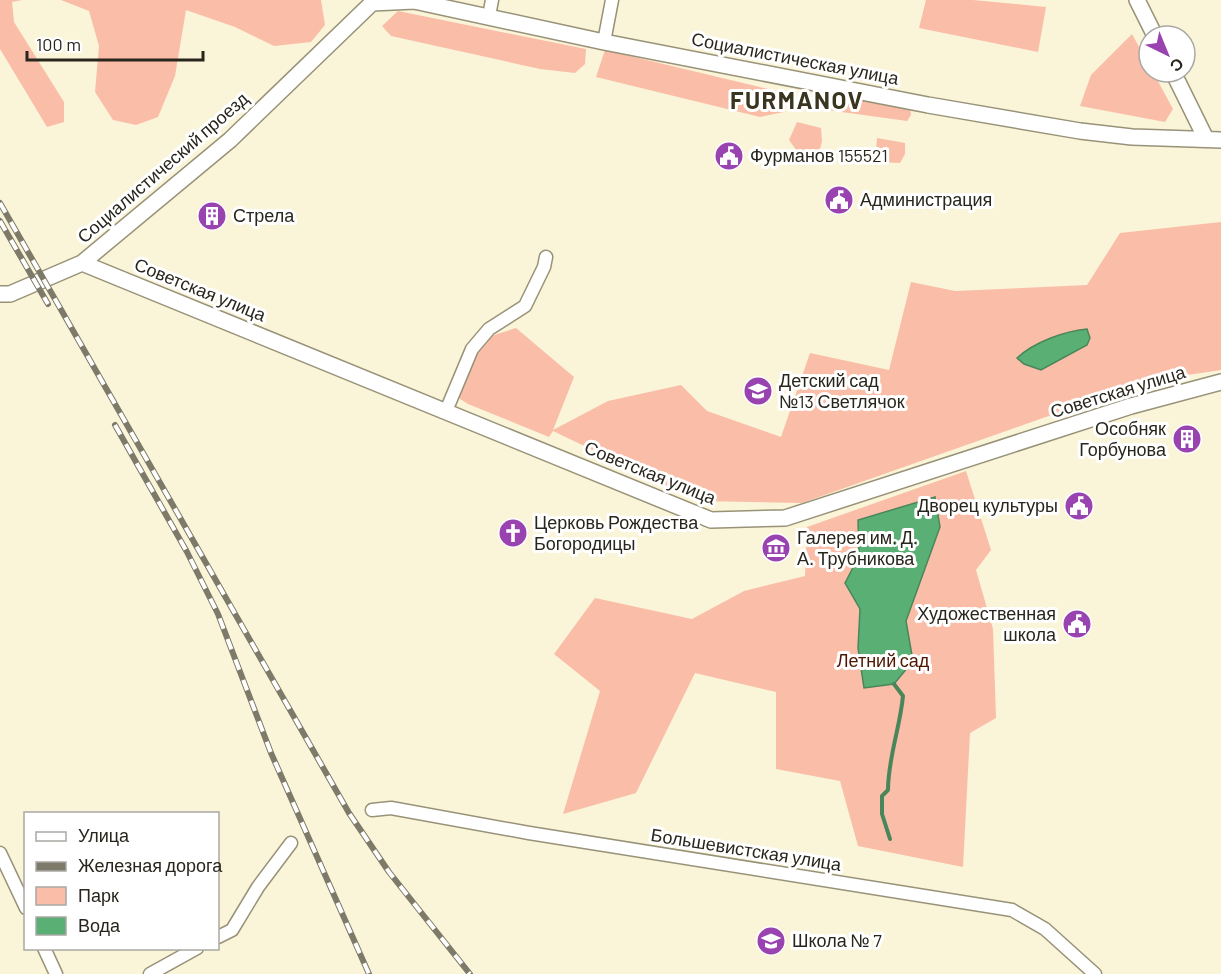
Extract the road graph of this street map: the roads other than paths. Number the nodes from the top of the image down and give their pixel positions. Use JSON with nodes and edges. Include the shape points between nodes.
{"nodes":[{"id":1,"x":492,"y":0,"type":"edge"},
{"id":2,"x":612,"y":0,"type":"edge"},
{"id":3,"x":1137,"y":0,"type":"edge"},
{"id":4,"x":370,"y":1,"type":"edge"},
{"id":5,"x":489,"y":16,"type":"junction"},
{"id":6,"x":1149,"y":24,"type":"edge"},
{"id":7,"x":604,"y":42,"type":"junction"},
{"id":8,"x":1180,"y":84,"type":"edge"},
{"id":9,"x":1214,"y":139,"type":"edge"},
{"id":10,"x":546,"y":257,"type":"dead end"},
{"id":11,"x":82,"y":263,"type":"junction"},
{"id":12,"x":0,"y":294,"type":"edge"},
{"id":13,"x":1221,"y":382,"type":"edge"},
{"id":14,"x":446,"y":411,"type":"junction"},
{"id":15,"x":372,"y":810,"type":"dead end"},
{"id":16,"x":291,"y":843,"type":"dead end"},
{"id":17,"x":0,"y":853,"type":"edge"},
{"id":18,"x":24,"y":904,"type":"edge"},
{"id":19,"x":219,"y":936,"type":"edge"},
{"id":20,"x":45,"y":950,"type":"edge"},
{"id":21,"x":193,"y":950,"type":"edge"},
{"id":22,"x":56,"y":974,"type":"edge"},
{"id":23,"x":150,"y":974,"type":"edge"},
{"id":24,"x":1094,"y":974,"type":"edge"}],
"edges":[{"from":1,"to":5,"type":"street"},
{"from":2,"to":7,"type":"street"},
{"from":3,"to":6,"type":"main road"},
{"from":4,"to":5,"type":"main road","name":"Социалистическая улица","via":[[414,0]]},
{"from":4,"to":11,"type":"main road","name":"Социалистический проезд","via":[[230,140]]},
{"from":5,"to":7,"type":"main road","name":"Социалистическая улица"},
{"from":7,"to":9,"type":"main road","name":"Социалистическая улица","via":[[1080,132]]},
{"from":8,"to":9,"type":"main road"},
{"from":10,"to":14,"type":"street","via":[[525,306],[489,329],[472,349]]},
{"from":11,"to":12,"type":"main road","name":"Социалистический проезд","via":[[10,294]]},
{"from":11,"to":14,"type":"main road","name":"Советская улица"},
{"from":13,"to":14,"type":"main road","name":"Советская улица","via":[[1131,406],[785,518],[732,520],[711,520]]},
{"from":15,"to":24,"type":"street","name":"Большевистская улица","via":[[391,808],[1012,910],[1045,929]]},
{"from":16,"to":19,"type":"street","via":[[232,930]]},
{"from":17,"to":18,"type":"street"},
{"from":20,"to":22,"type":"street"},
{"from":21,"to":23,"type":"street"}]}
